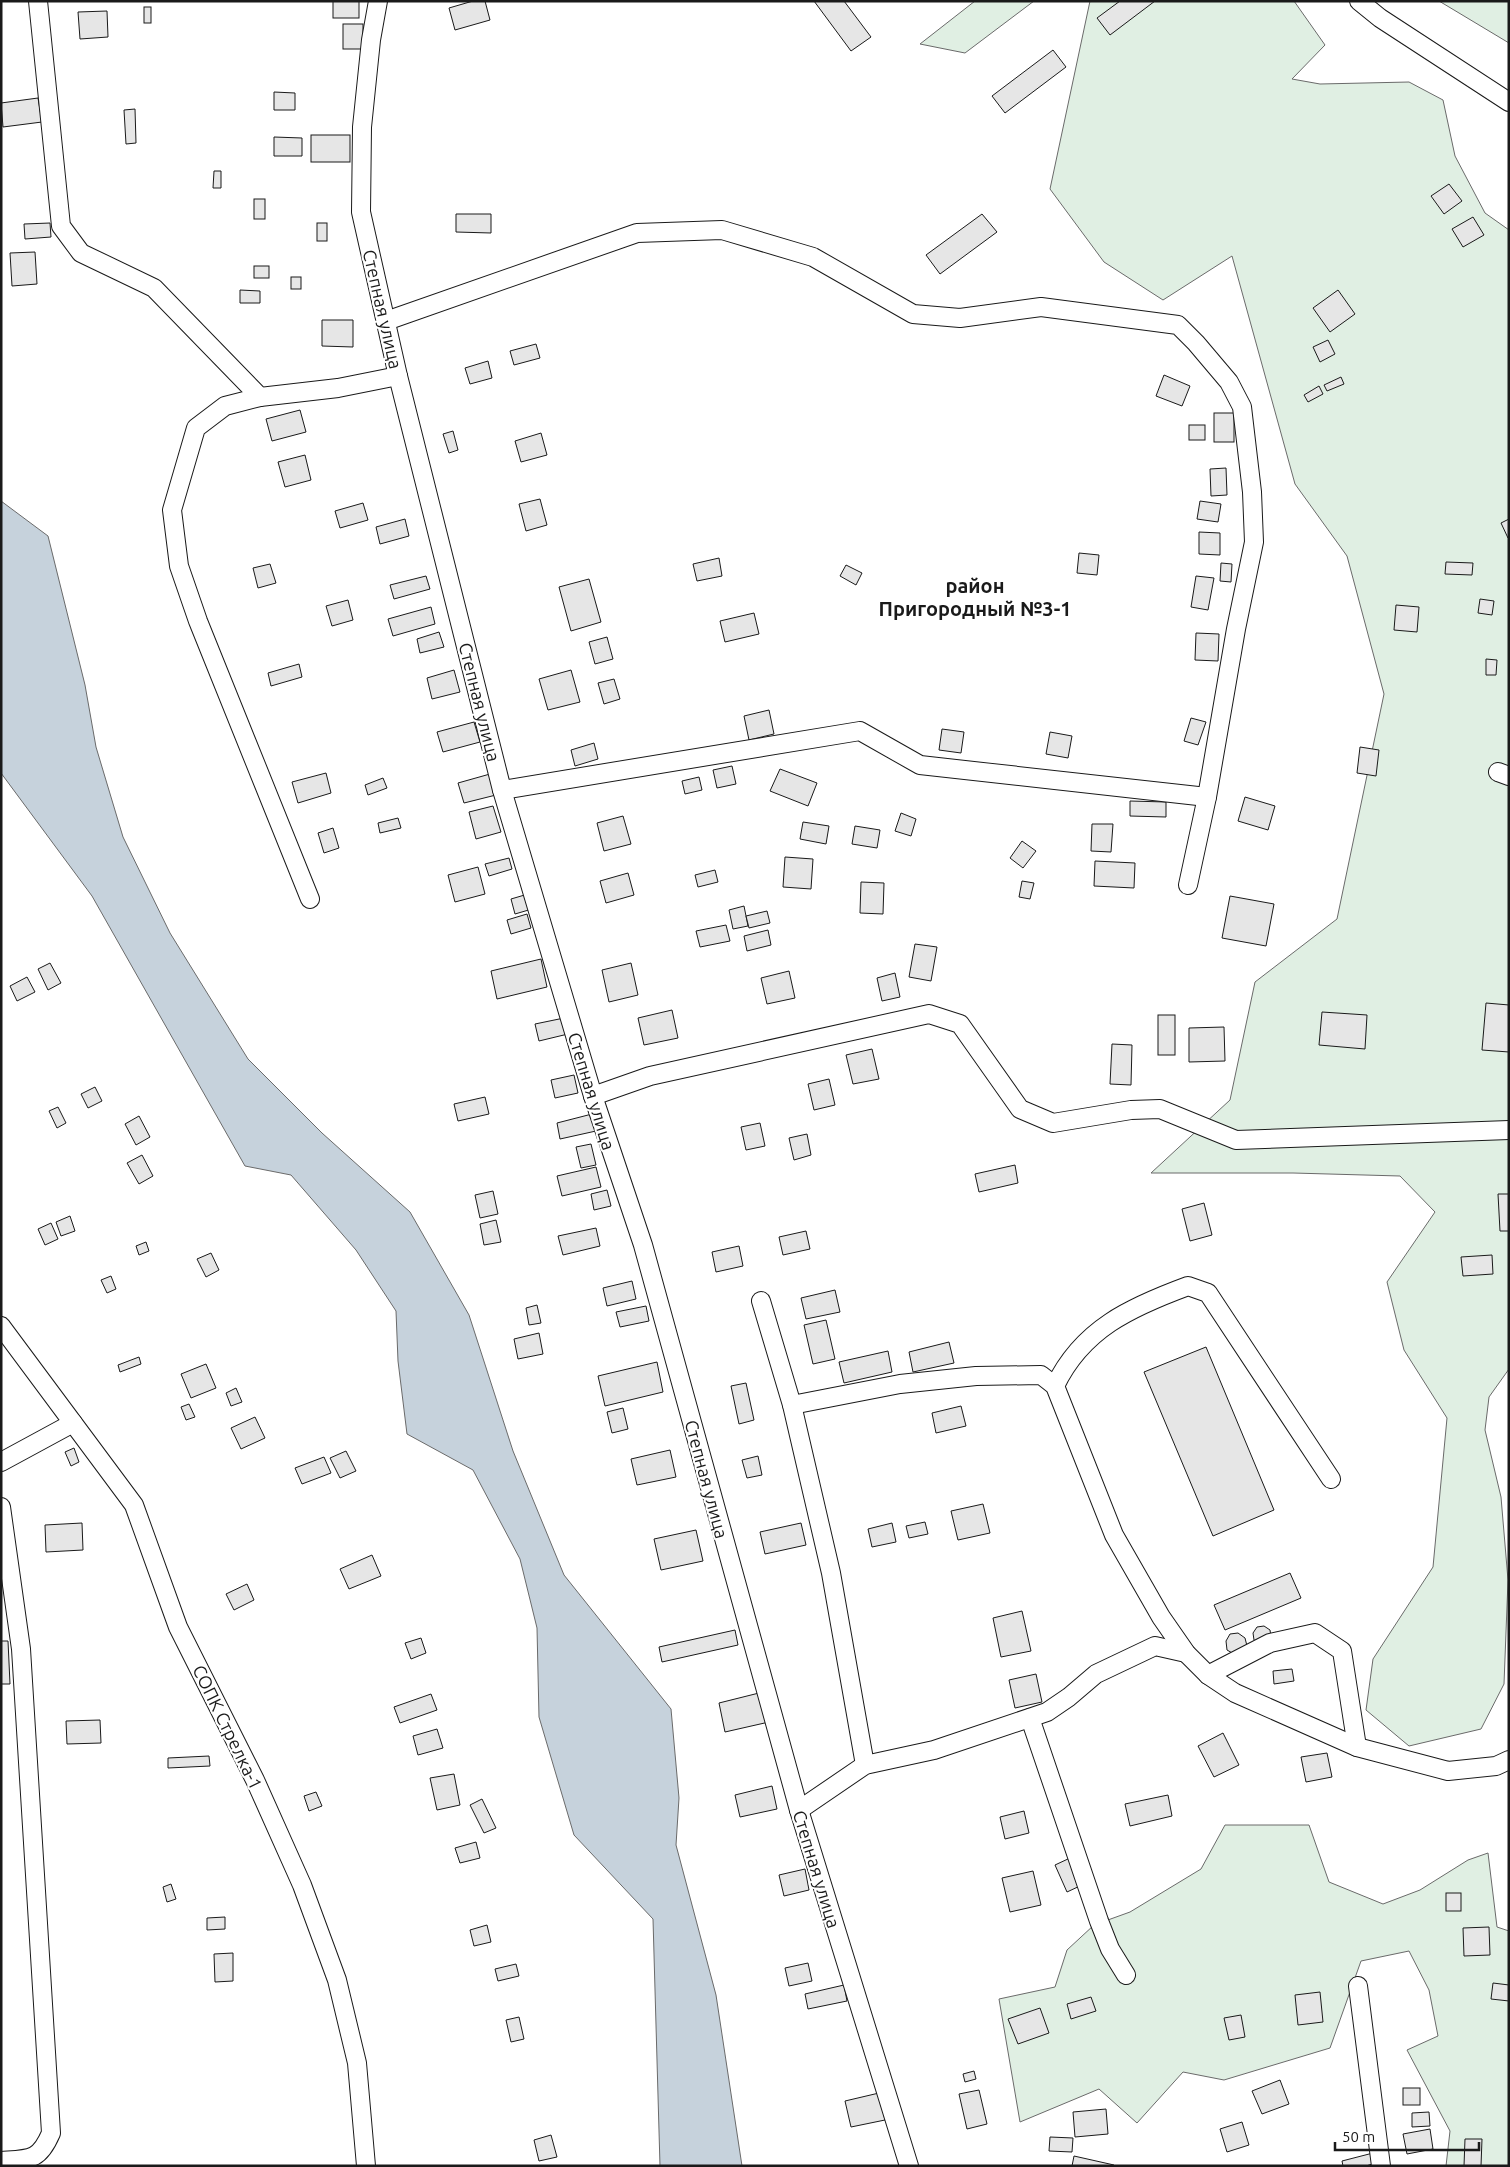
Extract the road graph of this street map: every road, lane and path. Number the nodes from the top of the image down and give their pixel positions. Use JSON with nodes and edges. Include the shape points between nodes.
{"nodes":[{"id":1,"x":38,"y":1,"type":"edge"},
{"id":2,"x":378,"y":1,"type":"edge"},
{"id":3,"x":1359,"y":1,"type":"edge"},
{"id":4,"x":1509,"y":102,"type":"edge"},
{"id":5,"x":386,"y":321,"type":"junction"},
{"id":6,"x":398,"y":376,"type":"junction"},
{"id":7,"x":260,"y":397,"type":"junction"},
{"id":8,"x":502,"y":790,"type":"junction"},
{"id":9,"x":1207,"y":797,"type":"junction"},
{"id":10,"x":1188,"y":885,"type":"dead end"},
{"id":11,"x":310,"y":900,"type":"dead end"},
{"id":12,"x":593,"y":1096,"type":"junction"},
{"id":13,"x":1509,"y":1130,"type":"edge"},
{"id":14,"x":761,"y":1301,"type":"dead end"},
{"id":15,"x":1,"y":1326,"type":"edge"},
{"id":16,"x":1055,"y":1386,"type":"junction"},
{"id":17,"x":792,"y":1406,"type":"junction"},
{"id":18,"x":73,"y":1423,"type":"junction"},
{"id":19,"x":1,"y":1462,"type":"edge"},
{"id":20,"x":1331,"y":1478,"type":"dead end"},
{"id":21,"x":1,"y":1507,"type":"edge"},
{"id":22,"x":1186,"y":1653,"type":"junction"},
{"id":23,"x":1208,"y":1675,"type":"junction"},
{"id":24,"x":1030,"y":1718,"type":"junction"},
{"id":25,"x":1357,"y":1747,"type":"junction"},
{"id":26,"x":1509,"y":1760,"type":"edge"},
{"id":27,"x":865,"y":1765,"type":"junction"},
{"id":28,"x":799,"y":1810,"type":"junction"},
{"id":29,"x":1126,"y":1975,"type":"dead end"},
{"id":30,"x":1358,"y":1986,"type":"dead end"},
{"id":31,"x":1,"y":2161,"type":"edge"},
{"id":32,"x":366,"y":2166,"type":"edge"},
{"id":33,"x":909,"y":2166,"type":"edge"},
{"id":34,"x":1381,"y":2166,"type":"edge"}],
"edges":[{"from":1,"to":7,"type":"street","via":[[60,226],[81,253],[154,288]]},
{"from":2,"to":5,"type":"street","name":"Степная улица","via":[[362,128],[361,212]]},
{"from":3,"to":4,"type":"street"},
{"from":5,"to":6,"type":"street","name":"Степная улица"},
{"from":5,"to":9,"type":"street","via":[[637,232],[722,230],[813,257],[913,314],[960,318],[1041,307],[1178,324],[1229,382],[1242,407],[1252,492],[1254,542]]},
{"from":6,"to":7,"type":"street","via":[[338,388]]},
{"from":6,"to":8,"type":"street","name":"Степная улица"},
{"from":7,"to":11,"type":"street","via":[[224,406],[196,428],[172,510],[179,566],[198,621]]},
{"from":8,"to":9,"type":"street","via":[[860,731],[920,764]]},
{"from":8,"to":12,"type":"street","name":"Степная улица"},
{"from":9,"to":10,"type":"street"},
{"from":12,"to":13,"type":"street","via":[[650,1076],[929,1014],[960,1024],[1020,1109],[1053,1123],[1131,1110],[1160,1109],[1236,1140]]},
{"from":12,"to":28,"type":"street","name":"Степная улица","via":[[643,1245]]},
{"from":14,"to":17,"type":"street"},
{"from":15,"to":18,"type":"street","name":"СОПК Стрелка-1"},
{"from":16,"to":17,"type":"street","via":[[1041,1375],[976,1376],[900,1384]]},
{"from":16,"to":20,"type":"street","via":[[1064,1365],[1087,1340],[1122,1314],[1188,1286],[1208,1293]]},
{"from":16,"to":22,"type":"street","via":[[1114,1535],[1161,1618]]},
{"from":17,"to":27,"type":"street","via":[[831,1572]]},
{"from":18,"to":19,"type":"street"},
{"from":18,"to":32,"type":"street","name":"СОПК Стрелка-1","via":[[134,1505],[178,1627],[255,1780],[302,1885],[336,1980],[356,2064]]},
{"from":21,"to":31,"type":"street","via":[[21,1648],[52,2133],[44,2150],[27,2159]]},
{"from":22,"to":23,"type":"street"},
{"from":22,"to":24,"type":"street","via":[[1155,1646],[1096,1674],[1047,1712]]},
{"from":23,"to":25,"type":"street","via":[[1236,1693]]},
{"from":23,"to":25,"type":"street","via":[[1270,1643],[1315,1632],[1342,1651]]},
{"from":24,"to":27,"type":"street","via":[[934,1750]]},
{"from":24,"to":29,"type":"street","via":[[1099,1921],[1110,1949]]},
{"from":25,"to":26,"type":"street","via":[[1448,1771],[1496,1766]]},
{"from":27,"to":28,"type":"street"},
{"from":28,"to":33,"type":"street","name":"Степная улица"},
{"from":30,"to":34,"type":"street"}]}
